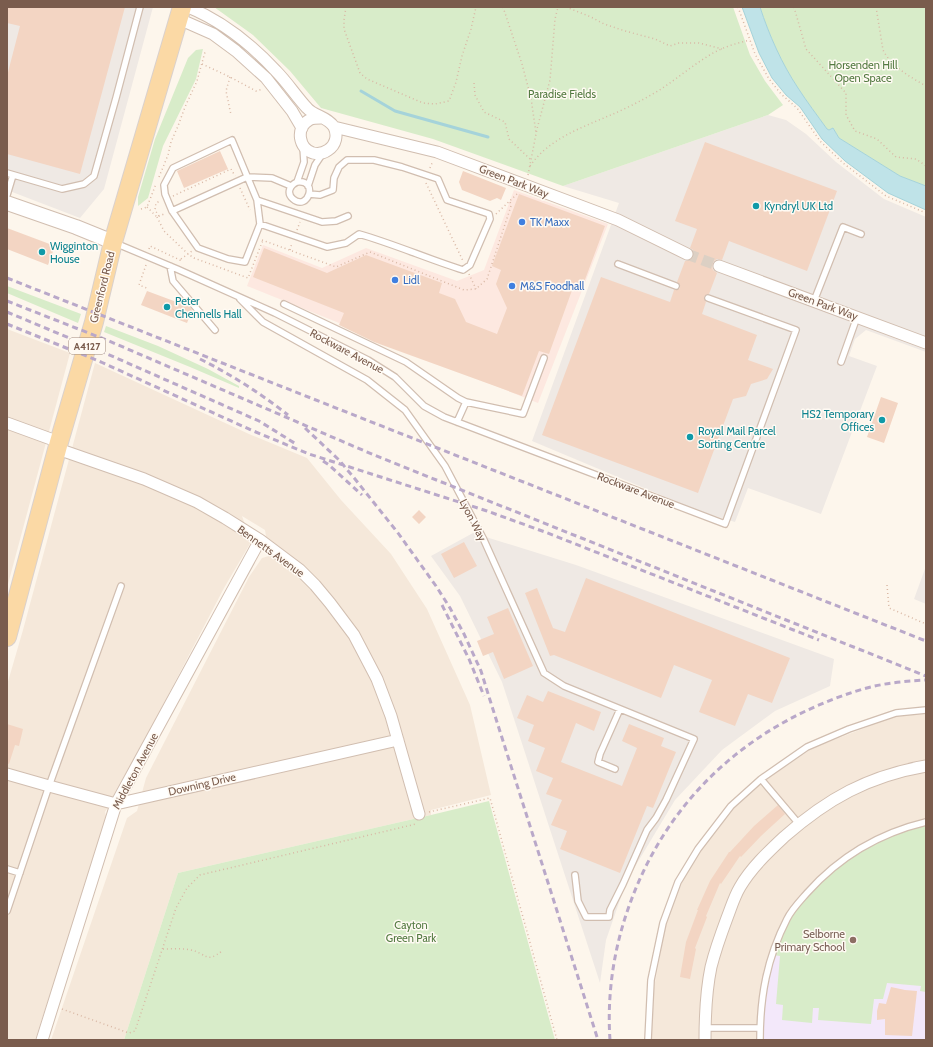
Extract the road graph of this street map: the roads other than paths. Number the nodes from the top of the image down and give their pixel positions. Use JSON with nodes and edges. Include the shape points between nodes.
{"nodes":[{"id":1,"x":140,"y":7,"type":"edge"},
{"id":2,"x":183,"y":11,"type":"edge"},
{"id":3,"x":321,"y":118,"type":"junction"},
{"id":4,"x":334,"y":127,"type":"junction"},
{"id":5,"x":302,"y":128,"type":"junction"},
{"id":6,"x":303,"y":144,"type":"junction"},
{"id":7,"x":324,"y":153,"type":"junction"},
{"id":8,"x":7,"y":173,"type":"edge"},
{"id":9,"x":13,"y":175,"type":"junction"},
{"id":10,"x":247,"y":177,"type":"junction"},
{"id":11,"x":297,"y":182,"type":"junction"},
{"id":12,"x":291,"y":186,"type":"junction"},
{"id":13,"x":308,"y":186,"type":"junction"},
{"id":14,"x":310,"y":194,"type":"junction"},
{"id":15,"x":7,"y":195,"type":"edge"},
{"id":16,"x":257,"y":200,"type":"junction"},
{"id":17,"x":7,"y":203,"type":"edge"},
{"id":18,"x":172,"y":211,"type":"junction"},
{"id":19,"x":348,"y":216,"type":"dead end"},
{"id":20,"x":260,"y":224,"type":"junction"},
{"id":21,"x":861,"y":234,"type":"dead end"},
{"id":22,"x":113,"y":242,"type":"junction"},
{"id":23,"x":688,"y":254,"type":"tunnel mouth"},
{"id":24,"x":618,"y":264,"type":"dead end"},
{"id":25,"x":170,"y":266,"type":"junction"},
{"id":26,"x":719,"y":266,"type":"tunnel mouth"},
{"id":27,"x":676,"y":286,"type":"dead end"},
{"id":28,"x":237,"y":296,"type":"junction"},
{"id":29,"x":708,"y":298,"type":"dead end"},
{"id":30,"x":814,"y":301,"type":"junction"},
{"id":31,"x":284,"y":304,"type":"dead end"},
{"id":32,"x":857,"y":317,"type":"junction"},
{"id":33,"x":215,"y":330,"type":"dead end"},
{"id":34,"x":926,"y":343,"type":"edge"},
{"id":35,"x":544,"y":358,"type":"dead end"},
{"id":36,"x":841,"y":362,"type":"dead end"},
{"id":37,"x":466,"y":402,"type":"junction"},
{"id":38,"x":457,"y":422,"type":"junction"},
{"id":39,"x":7,"y":423,"type":"edge"},
{"id":40,"x":58,"y":446,"type":"junction"},
{"id":41,"x":260,"y":540,"type":"junction"},
{"id":42,"x":121,"y":586,"type":"dead end"},
{"id":43,"x":7,"y":637,"type":"edge"},
{"id":44,"x":620,"y":709,"type":"junction"},
{"id":45,"x":926,"y":710,"type":"edge"},
{"id":46,"x":398,"y":740,"type":"junction"},
{"id":47,"x":926,"y":766,"type":"edge"},
{"id":48,"x":615,"y":769,"type":"dead end"},
{"id":49,"x":7,"y":774,"type":"edge"},
{"id":50,"x":761,"y":779,"type":"junction"},
{"id":51,"x":49,"y":786,"type":"junction"},
{"id":52,"x":116,"y":804,"type":"junction"},
{"id":53,"x":422,"y":813,"type":"road end"},
{"id":54,"x":926,"y":822,"type":"edge"},
{"id":55,"x":799,"y":824,"type":"junction"},
{"id":56,"x":7,"y":869,"type":"edge"},
{"id":57,"x":20,"y":873,"type":"junction"},
{"id":58,"x":575,"y":874,"type":"dead end"},
{"id":59,"x":7,"y":911,"type":"edge"},
{"id":60,"x":705,"y":1028,"type":"junction"},
{"id":61,"x":760,"y":1028,"type":"junction"},
{"id":62,"x":42,"y":1040,"type":"edge"},
{"id":63,"x":648,"y":1040,"type":"edge"},
{"id":64,"x":705,"y":1040,"type":"edge"},
{"id":65,"x":760,"y":1040,"type":"edge"}],
"edges":[{"from":1,"to":9,"type":"lane","via":[[94,176],[84,184],[62,189]]},
{"from":2,"to":3,"type":"street","name":"Green Park Way","via":[[202,13],[249,45],[276,71],[308,109]]},
{"from":2,"to":5,"type":"street","via":[[236,51],[266,78]]},
{"from":2,"to":22,"type":"main road","name":"Greenford Road","number":"A4127"},
{"from":3,"to":4,"type":"street","name":"Green Park Way","via":[[326,119]]},
{"from":3,"to":5,"type":"street","via":[[309,119]]},
{"from":4,"to":7,"type":"street","via":[[336,139]]},
{"from":4,"to":23,"type":"street","name":"Green Park Way","via":[[437,152],[618,220]]},
{"from":5,"to":6,"type":"street","via":[[300,134]]},
{"from":6,"to":7,"type":"street","via":[[313,153]]},
{"from":6,"to":11,"type":"lane","via":[[304,162]]},
{"from":7,"to":13,"type":"lane","via":[[315,165]]},
{"from":8,"to":9,"type":"lane"},
{"from":9,"to":15,"type":"lane"},
{"from":10,"to":12,"type":"lane","via":[[272,178]]},
{"from":10,"to":16,"type":"lane"},
{"from":10,"to":18,"type":"lane"},
{"from":10,"to":18,"type":"lane","via":[[232,140],[174,168],[164,185]]},
{"from":11,"to":12,"type":"lane"},
{"from":11,"to":13,"type":"lane","via":[[303,182]]},
{"from":12,"to":14,"type":"lane","via":[[291,197],[296,201],[306,200]]},
{"from":13,"to":14,"type":"lane"},
{"from":14,"to":20,"type":"lane","via":[[320,195],[333,190],[334,178],[339,167],[347,160],[374,160],[438,179],[447,200],[489,214],[490,219],[470,265],[463,270],[359,234],[346,243],[327,247]]},
{"from":16,"to":19,"type":"lane","via":[[322,222],[336,222]]},
{"from":16,"to":20,"type":"lane"},
{"from":17,"to":22,"type":"street","name":"Rockware Avenue"},
{"from":18,"to":20,"type":"lane","via":[[198,248],[245,262]]},
{"from":21,"to":30,"type":"lane","via":[[843,227]]},
{"from":22,"to":25,"type":"lane","name":"Rockware Avenue"},
{"from":22,"to":40,"type":"main road","name":"Greenford Road","number":"A4127","via":[[94,322]]},
{"from":24,"to":27,"type":"lane"},
{"from":25,"to":28,"type":"lane","name":"Rockware Avenue"},
{"from":25,"to":33,"type":"lane","via":[[173,281]]},
{"from":26,"to":30,"type":"street","name":"Green Park Way"},
{"from":28,"to":38,"type":"lane","name":"Rockware Avenue","via":[[275,312],[368,360],[395,377],[424,406]]},
{"from":28,"to":44,"type":"lane","name":"Lyon Way","via":[[263,322],[367,380],[405,410],[445,466],[483,538],[544,673],[564,686]]},
{"from":29,"to":38,"type":"lane","name":"Rockware Avenue","via":[[796,330],[725,524]]},
{"from":30,"to":32,"type":"street","name":"Green Park Way"},
{"from":31,"to":37,"type":"lane","via":[[406,362]]},
{"from":32,"to":34,"type":"street","name":"Green Park Way"},
{"from":32,"to":36,"type":"lane"},
{"from":35,"to":37,"type":"lane","via":[[523,414]]},
{"from":37,"to":38,"type":"lane"},
{"from":39,"to":40,"type":"street","name":"Bennetts Avenue"},
{"from":40,"to":41,"type":"street","name":"Bennetts Avenue","via":[[190,499]]},
{"from":40,"to":43,"type":"main road","name":"Greenford Road","number":"A4127"},
{"from":41,"to":46,"type":"street","name":"Bennetts Avenue","via":[[300,570],[315,585],[354,635],[377,679]]},
{"from":41,"to":52,"type":"street","name":"Middleton Avenue"},
{"from":42,"to":51,"type":"lane"},
{"from":44,"to":48,"type":"lane","via":[[598,762]]},
{"from":44,"to":58,"type":"lane","name":"Lyon Way","via":[[694,739],[666,800],[647,830],[609,917],[586,917],[578,901]]},
{"from":45,"to":50,"type":"lane","via":[[896,713],[849,729],[807,747]]},
{"from":46,"to":52,"type":"street","name":"Downing Drive"},
{"from":46,"to":53,"type":"street","name":"Bennetts Avenue"},
{"from":47,"to":55,"type":"street","via":[[865,783],[843,794]]},
{"from":49,"to":51,"type":"street","name":"Downing Drive"},
{"from":50,"to":55,"type":"lane"},
{"from":50,"to":63,"type":"lane","via":[[731,806],[698,849],[678,882],[663,923],[651,980]]},
{"from":51,"to":52,"type":"street","name":"Downing Drive"},
{"from":51,"to":57,"type":"lane"},
{"from":52,"to":62,"type":"street","name":"Middleton Avenue"},
{"from":54,"to":61,"type":"lane","via":[[881,837],[861,848],[836,865],[797,904],[787,918],[769,963],[762,997]]},
{"from":55,"to":60,"type":"street","via":[[756,865],[733,900],[711,967]]},
{"from":56,"to":57,"type":"lane"},
{"from":57,"to":59,"type":"lane"},
{"from":60,"to":61,"type":"lane"},
{"from":60,"to":64,"type":"street"},
{"from":61,"to":65,"type":"lane"}]}
